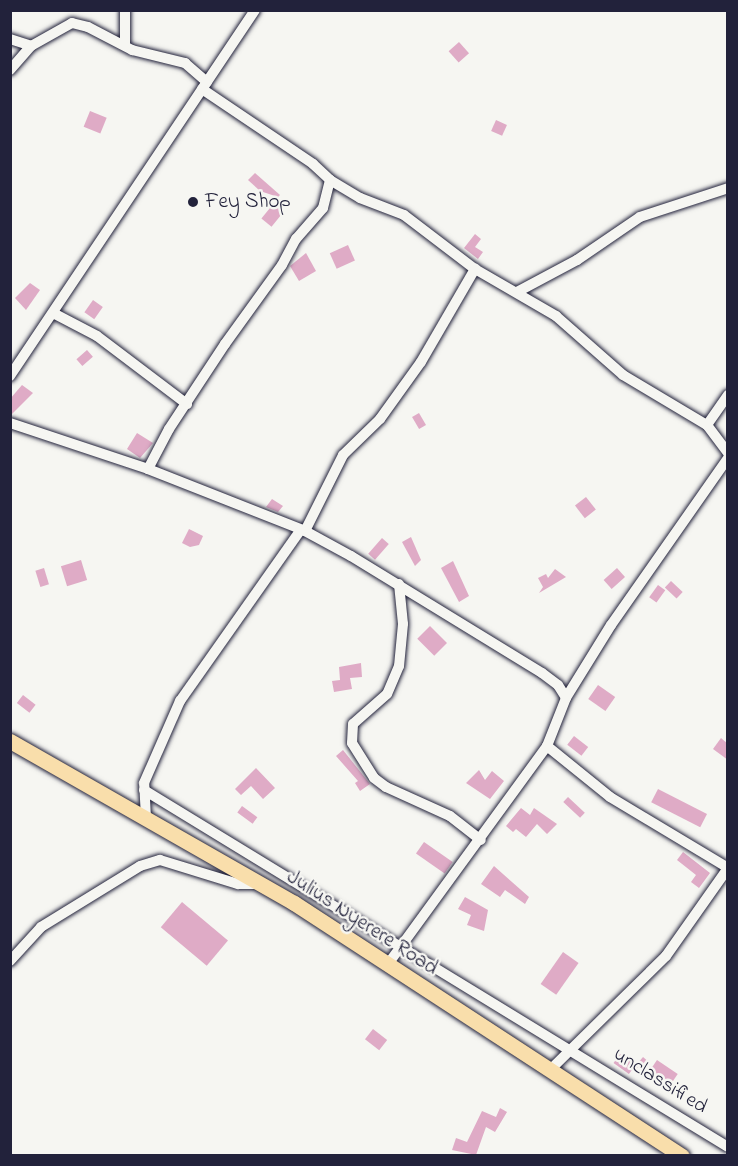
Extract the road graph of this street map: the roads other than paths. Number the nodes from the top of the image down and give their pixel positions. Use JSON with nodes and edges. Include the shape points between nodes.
{"nodes":[{"id":1,"x":125,"y":10,"type":"edge"},
{"id":2,"x":255,"y":10,"type":"edge"},
{"id":3,"x":10,"y":39,"type":"edge"},
{"id":4,"x":31,"y":45,"type":"junction"},
{"id":5,"x":124,"y":45,"type":"junction"},
{"id":6,"x":10,"y":70,"type":"edge"},
{"id":7,"x":205,"y":86,"type":"junction"},
{"id":8,"x":330,"y":180,"type":"junction"},
{"id":9,"x":728,"y":188,"type":"edge"},
{"id":10,"x":475,"y":269,"type":"junction"},
{"id":11,"x":517,"y":292,"type":"junction"},
{"id":12,"x":55,"y":314,"type":"junction"},
{"id":13,"x":10,"y":376,"type":"edge"},
{"id":14,"x":728,"y":394,"type":"edge"},
{"id":15,"x":187,"y":404,"type":"junction"},
{"id":16,"x":10,"y":423,"type":"edge"},
{"id":17,"x":707,"y":425,"type":"junction"},
{"id":18,"x":728,"y":453,"type":"edge"},
{"id":19,"x":728,"y":458,"type":"edge"},
{"id":20,"x":148,"y":469,"type":"junction"},
{"id":21,"x":302,"y":531,"type":"junction"},
{"id":22,"x":399,"y":584,"type":"junction"},
{"id":23,"x":558,"y":685,"type":"junction"},
{"id":24,"x":574,"y":686,"type":"junction"},
{"id":25,"x":566,"y":698,"type":"junction"},
{"id":26,"x":10,"y":741,"type":"edge"},
{"id":27,"x":547,"y":746,"type":"junction"},
{"id":28,"x":144,"y":790,"type":"junction"},
{"id":29,"x":146,"y":818,"type":"junction"},
{"id":30,"x":481,"y":840,"type":"junction"},
{"id":31,"x":728,"y":868,"type":"edge"},
{"id":32,"x":261,"y":884,"type":"junction"},
{"id":33,"x":400,"y":944,"type":"junction"},
{"id":34,"x":10,"y":961,"type":"edge"},
{"id":35,"x":388,"y":964,"type":"junction"},
{"id":36,"x":571,"y":1049,"type":"junction"},
{"id":37,"x":551,"y":1070,"type":"junction"},
{"id":38,"x":728,"y":1147,"type":"edge"},
{"id":39,"x":682,"y":1155,"type":"edge"}],
"edges":[{"from":1,"to":5,"type":"street"},
{"from":2,"to":7,"type":"street"},
{"from":3,"to":4,"type":"street"},
{"from":4,"to":5,"type":"street","via":[[72,23]]},
{"from":4,"to":6,"type":"street"},
{"from":5,"to":7,"type":"street","via":[[185,63]]},
{"from":7,"to":8,"type":"street"},
{"from":7,"to":12,"type":"street"},
{"from":8,"to":10,"type":"street","via":[[360,198],[404,215]]},
{"from":8,"to":15,"type":"street","via":[[323,208],[296,239],[282,266]]},
{"from":9,"to":11,"type":"street","via":[[640,217],[577,260]]},
{"from":10,"to":11,"type":"street"},
{"from":10,"to":21,"type":"street","via":[[421,362],[380,419],[343,455]]},
{"from":11,"to":17,"type":"street","via":[[556,316],[623,375]]},
{"from":12,"to":13,"type":"street"},
{"from":12,"to":15,"type":"street","via":[[98,336]]},
{"from":14,"to":17,"type":"street"},
{"from":15,"to":20,"type":"street"},
{"from":16,"to":20,"type":"street"},
{"from":17,"to":18,"type":"street"},
{"from":19,"to":24,"type":"street","via":[[610,625]]},
{"from":20,"to":21,"type":"street"},
{"from":21,"to":22,"type":"street"},
{"from":21,"to":28,"type":"street","via":[[180,701],[159,743]]},
{"from":22,"to":23,"type":"street"},
{"from":22,"to":30,"type":"street","via":[[404,624],[399,666],[387,694],[353,724],[352,742],[374,778],[450,816]]},
{"from":23,"to":24,"type":"street"},
{"from":23,"to":25,"type":"street"},
{"from":24,"to":25,"type":"street"},
{"from":25,"to":27,"type":"street"},
{"from":26,"to":29,"type":"highway","name":"Julius Nyerere Road"},
{"from":27,"to":30,"type":"street"},
{"from":27,"to":31,"type":"street","via":[[610,797]]},
{"from":28,"to":29,"type":"street"},
{"from":28,"to":33,"type":"street","name":"unclassified"},
{"from":29,"to":32,"type":"highway","name":"Julius Nyerere Road"},
{"from":30,"to":33,"type":"street"},
{"from":31,"to":36,"type":"street","via":[[666,956]]},
{"from":32,"to":34,"type":"street","via":[[238,884],[160,860],[140,866],[41,927]]},
{"from":32,"to":35,"type":"highway","name":"Julius Nyerere Road"},
{"from":33,"to":35,"type":"street"},
{"from":33,"to":36,"type":"street","name":"unclassified"},
{"from":35,"to":37,"type":"highway","name":"Julius Nyerere Road"},
{"from":36,"to":37,"type":"street"},
{"from":36,"to":38,"type":"street","name":"unclassified"},
{"from":37,"to":39,"type":"highway","name":"Julius Nyerere Road"}]}
